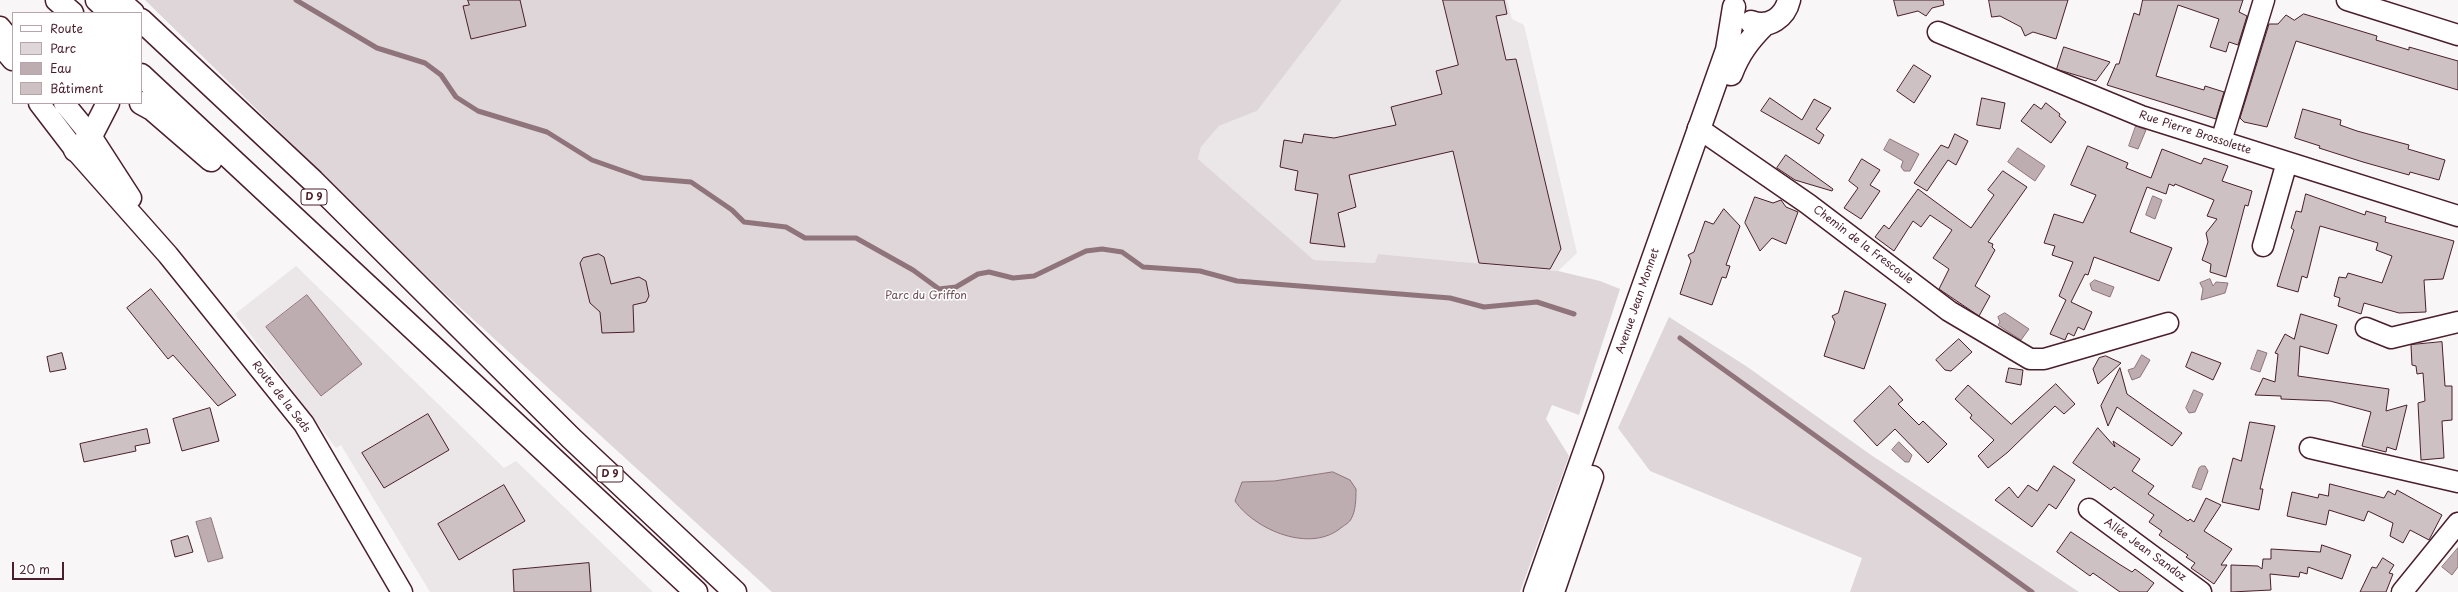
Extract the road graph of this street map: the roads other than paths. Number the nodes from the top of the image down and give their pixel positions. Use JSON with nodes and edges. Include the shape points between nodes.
{"nodes":[{"id":1,"x":58,"y":0,"type":"edge"},
{"id":2,"x":97,"y":0,"type":"edge"},
{"id":3,"x":118,"y":0,"type":"edge"},
{"id":4,"x":1790,"y":0,"type":"edge"},
{"id":5,"x":2264,"y":0,"type":"edge"},
{"id":6,"x":2346,"y":0,"type":"edge"},
{"id":7,"x":1733,"y":4,"type":"edge"},
{"id":8,"x":71,"y":12,"type":"edge"},
{"id":9,"x":110,"y":12,"type":"edge"},
{"id":10,"x":132,"y":12,"type":"edge"},
{"id":11,"x":142,"y":21,"type":"edge"},
{"id":12,"x":1765,"y":24,"type":"junction"},
{"id":13,"x":0,"y":28,"type":"edge"},
{"id":14,"x":1938,"y":32,"type":"dead end"},
{"id":15,"x":2458,"y":35,"type":"edge"},
{"id":16,"x":142,"y":41,"type":"edge"},
{"id":17,"x":12,"y":42,"type":"edge"},
{"id":18,"x":0,"y":44,"type":"edge"},
{"id":19,"x":0,"y":56,"type":"edge"},
{"id":20,"x":12,"y":58,"type":"edge"},
{"id":21,"x":12,"y":70,"type":"edge"},
{"id":22,"x":142,"y":76,"type":"edge"},
{"id":23,"x":142,"y":103,"type":"edge"},
{"id":24,"x":40,"y":104,"type":"edge"},
{"id":25,"x":64,"y":104,"type":"edge"},
{"id":26,"x":107,"y":104,"type":"edge"},
{"id":27,"x":1704,"y":131,"type":"junction"},
{"id":28,"x":2221,"y":141,"type":"junction"},
{"id":29,"x":83,"y":143,"type":"junction"},
{"id":30,"x":2287,"y":162,"type":"junction"},
{"id":31,"x":2458,"y":216,"type":"edge"},
{"id":32,"x":2263,"y":246,"type":"dead end"},
{"id":33,"x":2458,"y":322,"type":"edge"},
{"id":34,"x":2168,"y":323,"type":"dead end"},
{"id":35,"x":1637,"y":325,"type":"junction"},
{"id":36,"x":2366,"y":328,"type":"dead end"},
{"id":37,"x":487,"y":355,"type":"junction"},
{"id":38,"x":474,"y":386,"type":"junction"},
{"id":39,"x":571,"y":438,"type":"junction"},
{"id":40,"x":2310,"y":448,"type":"dead end"},
{"id":41,"x":2458,"y":482,"type":"edge"},
{"id":42,"x":2089,"y":509,"type":"dead end"},
{"id":43,"x":2458,"y":523,"type":"edge"},
{"id":44,"x":402,"y":592,"type":"edge"},
{"id":45,"x":696,"y":592,"type":"edge"},
{"id":46,"x":735,"y":592,"type":"edge"},
{"id":47,"x":748,"y":592,"type":"edge"},
{"id":48,"x":1535,"y":592,"type":"edge"},
{"id":49,"x":1553,"y":592,"type":"edge"},
{"id":50,"x":2201,"y":592,"type":"edge"},
{"id":51,"x":2402,"y":592,"type":"edge"}],
"edges":[{"from":1,"to":8,"type":"main road"},
{"from":2,"to":9,"type":"main road"},
{"from":3,"to":10,"type":"main road"},
{"from":4,"to":12,"type":"main road","name":"Avenue Jean Monnet","via":[[1782,15]]},
{"from":5,"to":28,"type":"street"},
{"from":6,"to":15,"type":"street"},
{"from":7,"to":12,"type":"main road","via":[[1746,21]]},
{"from":7,"to":27,"type":"main road","name":"Avenue Jean Monnet","via":[[1727,50]]},
{"from":11,"to":37,"type":"main road","via":[[313,181]]},
{"from":12,"to":27,"type":"main road","name":"Avenue Jean Monnet","via":[[1738,54]]},
{"from":13,"to":17,"type":"street"},
{"from":14,"to":28,"type":"street","name":"Rue Pierre Brossolette","via":[[2141,116]]},
{"from":16,"to":37,"type":"main road","number":"D 9"},
{"from":18,"to":20,"type":"main road"},
{"from":19,"to":21,"type":"street"},
{"from":22,"to":38,"type":"main road","number":"D 9"},
{"from":23,"to":38,"type":"main road"},
{"from":24,"to":29,"type":"street","name":"Route de la Seds"},
{"from":25,"to":29,"type":"street","name":"Route de la Seds"},
{"from":26,"to":29,"type":"main road"},
{"from":27,"to":34,"type":"street","name":"Chemin de la Frescoule","via":[[1808,204],[1949,311],[2030,359],[2044,359]]},
{"from":27,"to":35,"type":"main road","name":"Avenue Jean Monnet"},
{"from":28,"to":30,"type":"street","name":"Rue Pierre Brossolette"},
{"from":29,"to":44,"type":"street","name":"Route de la Seds","via":[[168,255],[304,424]]},
{"from":30,"to":31,"type":"street","name":"Rue Pierre Brossolette"},
{"from":30,"to":32,"type":"street"},
{"from":33,"to":36,"type":"street","via":[[2392,338]]},
{"from":35,"to":48,"type":"main road","name":"Avenue Jean Monnet"},
{"from":35,"to":49,"type":"main road","name":"Avenue Jean Monnet"},
{"from":37,"to":39,"type":"main road","number":"D 9"},
{"from":38,"to":45,"type":"main road","number":"D 9"},
{"from":39,"to":46,"type":"main road","number":"D 9"},
{"from":39,"to":47,"type":"main road"},
{"from":40,"to":41,"type":"street"},
{"from":42,"to":50,"type":"street","name":"Allée Jean Sandoz"},
{"from":43,"to":51,"type":"street"}]}
